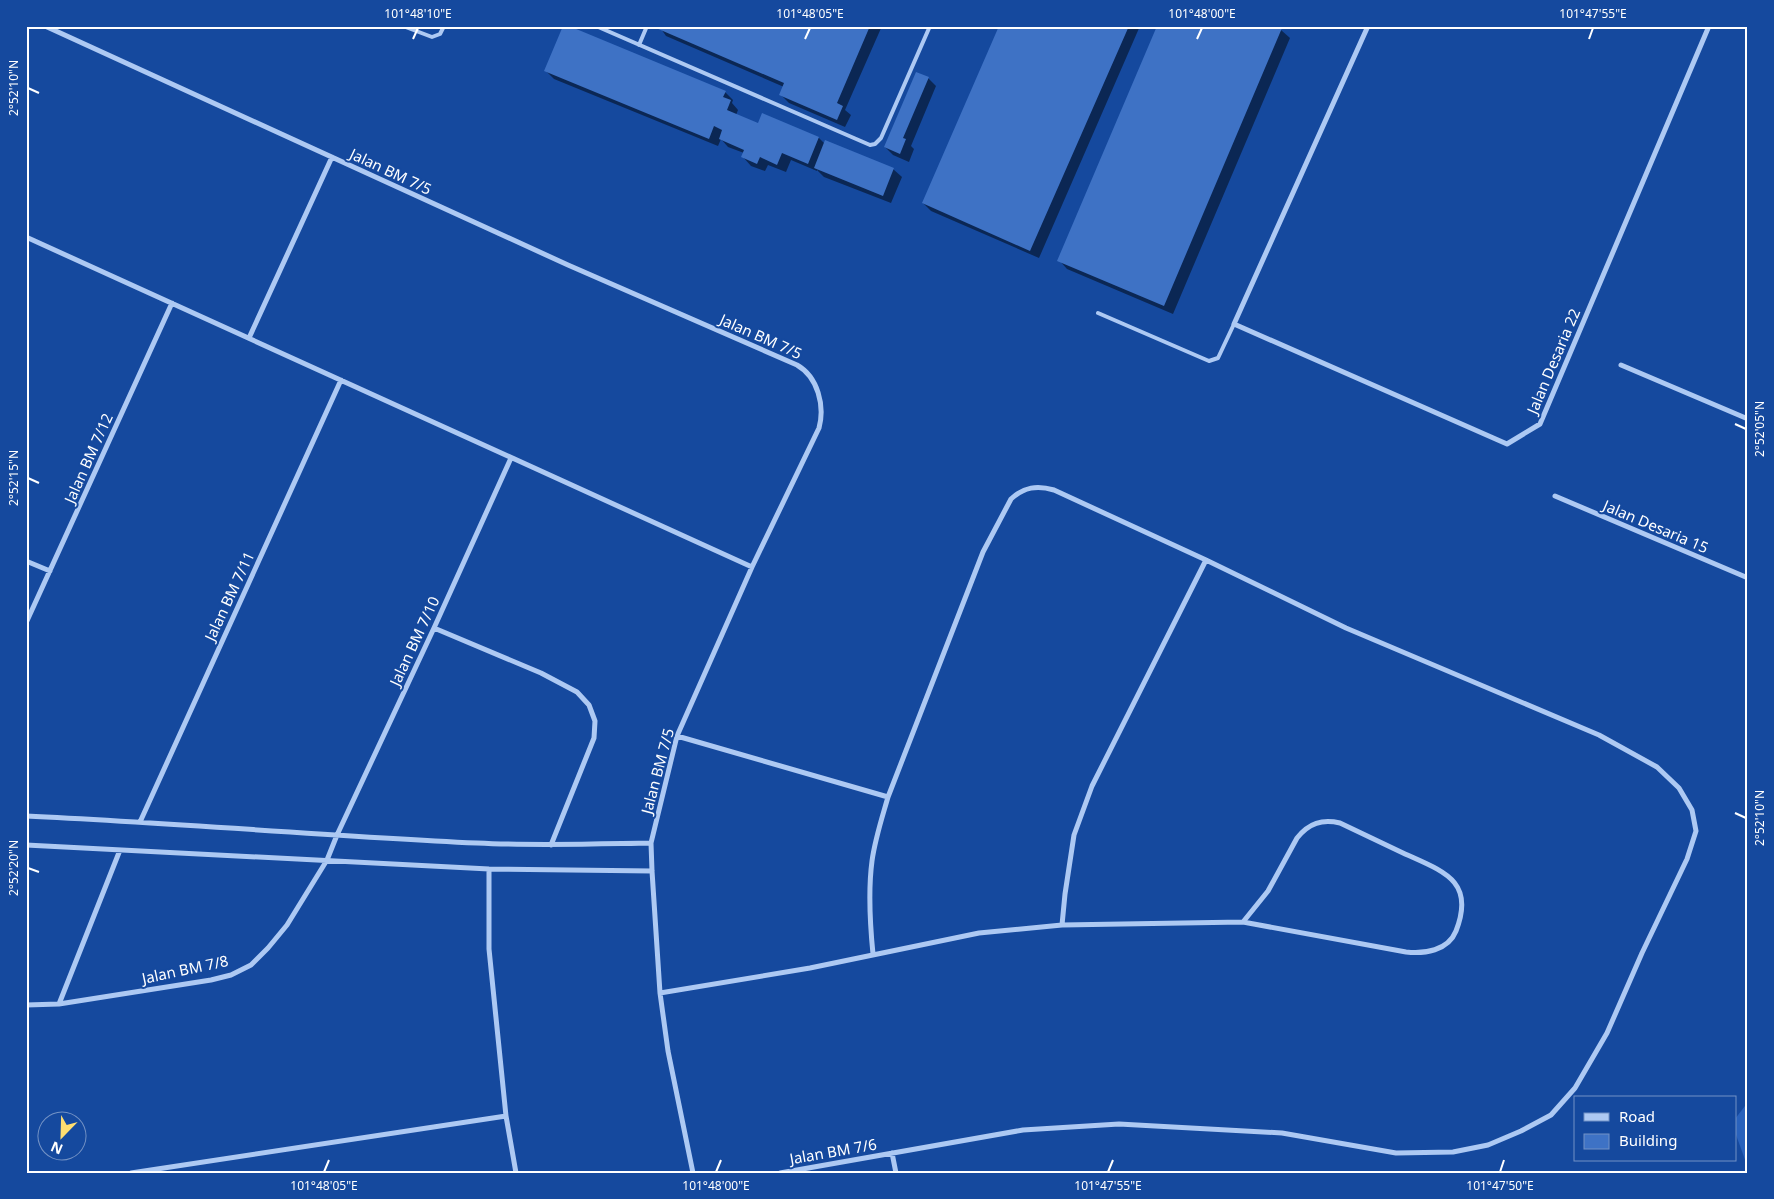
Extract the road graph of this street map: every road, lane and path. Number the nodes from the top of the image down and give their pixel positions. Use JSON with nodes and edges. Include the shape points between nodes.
{"nodes":[{"id":1,"x":46,"y":26,"type":"edge"},
{"id":2,"x":404,"y":26,"type":"edge"},
{"id":3,"x":444,"y":26,"type":"edge"},
{"id":4,"x":596,"y":26,"type":"edge"},
{"id":5,"x":647,"y":26,"type":"edge"},
{"id":6,"x":930,"y":26,"type":"edge"},
{"id":7,"x":1368,"y":26,"type":"edge"},
{"id":8,"x":1709,"y":26,"type":"edge"},
{"id":9,"x":639,"y":45,"type":"junction"},
{"id":10,"x":332,"y":157,"type":"junction"},
{"id":11,"x":26,"y":237,"type":"edge"},
{"id":12,"x":172,"y":303,"type":"junction"},
{"id":13,"x":1098,"y":313,"type":"dead end"},
{"id":14,"x":1234,"y":324,"type":"junction"},
{"id":15,"x":249,"y":338,"type":"junction"},
{"id":16,"x":1621,"y":365,"type":"dead end"},
{"id":17,"x":341,"y":380,"type":"junction"},
{"id":18,"x":1748,"y":419,"type":"edge"},
{"id":19,"x":511,"y":458,"type":"junction"},
{"id":20,"x":1555,"y":496,"type":"dead end"},
{"id":21,"x":1206,"y":560,"type":"junction"},
{"id":22,"x":26,"y":561,"type":"edge"},
{"id":23,"x":752,"y":567,"type":"junction"},
{"id":24,"x":50,"y":572,"type":"junction"},
{"id":25,"x":1748,"y":578,"type":"edge"},
{"id":26,"x":26,"y":623,"type":"edge"},
{"id":27,"x":434,"y":628,"type":"junction"},
{"id":28,"x":677,"y":736,"type":"junction"},
{"id":29,"x":888,"y":796,"type":"junction"},
{"id":30,"x":26,"y":816,"type":"edge"},
{"id":31,"x":140,"y":822,"type":"junction"},
{"id":32,"x":337,"y":835,"type":"junction"},
{"id":33,"x":651,"y":843,"type":"junction"},
{"id":34,"x":26,"y":845,"type":"edge"},
{"id":35,"x":551,"y":845,"type":"junction"},
{"id":36,"x":120,"y":850,"type":"junction"},
{"id":37,"x":327,"y":860,"type":"junction"},
{"id":38,"x":489,"y":869,"type":"junction"},
{"id":39,"x":652,"y":871,"type":"junction"},
{"id":40,"x":1243,"y":922,"type":"junction"},
{"id":41,"x":1062,"y":925,"type":"junction"},
{"id":42,"x":873,"y":954,"type":"junction"},
{"id":43,"x":660,"y":993,"type":"junction"},
{"id":44,"x":59,"y":1004,"type":"junction"},
{"id":45,"x":26,"y":1005,"type":"edge"},
{"id":46,"x":506,"y":1116,"type":"junction"},
{"id":47,"x":892,"y":1153,"type":"junction"},
{"id":48,"x":131,"y":1173,"type":"edge"},
{"id":49,"x":516,"y":1173,"type":"edge"},
{"id":50,"x":693,"y":1173,"type":"edge"},
{"id":51,"x":780,"y":1173,"type":"edge"},
{"id":52,"x":896,"y":1173,"type":"edge"}],
"edges":[{"from":1,"to":10,"type":"street","name":"Jalan BM 7/5"},
{"from":2,"to":3,"type":"lane","via":[[432,37],[440,34]]},
{"from":4,"to":9,"type":"lane"},
{"from":5,"to":9,"type":"lane"},
{"from":6,"to":9,"type":"lane","via":[[881,138],[870,145]]},
{"from":7,"to":14,"type":"street"},
{"from":8,"to":14,"type":"street","name":"Jalan Desaria 22","via":[[1540,424],[1507,444]]},
{"from":10,"to":15,"type":"street"},
{"from":10,"to":23,"type":"street","name":"Jalan BM 7/5","via":[[797,365],[809,374],[818,392],[820,428]]},
{"from":11,"to":12,"type":"street"},
{"from":12,"to":15,"type":"street"},
{"from":12,"to":24,"type":"street","name":"Jalan BM 7/12"},
{"from":13,"to":14,"type":"lane","via":[[1210,362],[1218,358]]},
{"from":15,"to":17,"type":"street"},
{"from":16,"to":18,"type":"street"},
{"from":17,"to":19,"type":"street"},
{"from":17,"to":31,"type":"street","name":"Jalan BM 7/11"},
{"from":19,"to":23,"type":"street"},
{"from":19,"to":27,"type":"street","name":"Jalan BM 7/10"},
{"from":20,"to":25,"type":"street","name":"Jalan Desaria 15"},
{"from":21,"to":29,"type":"street","name":"Jalan BM 7/6","via":[[1054,490],[1036,487],[1018,493],[1011,499],[983,552]]},
{"from":21,"to":41,"type":"street","via":[[1092,786],[1074,835]]},
{"from":21,"to":47,"type":"street","name":"Jalan BM 7/6","via":[[1346,628],[1600,735],[1657,767],[1678,788],[1692,810],[1696,831],[1687,859],[1607,1033],[1575,1088],[1551,1115],[1488,1145],[1453,1152],[1396,1153],[1282,1133],[1119,1124],[1023,1130]]},
{"from":22,"to":24,"type":"street"},
{"from":23,"to":28,"type":"street","name":"Jalan BM 7/5"},
{"from":24,"to":26,"type":"street","name":"Jalan BM 7/12"},
{"from":27,"to":32,"type":"street","name":"Jalan BM 7/10"},
{"from":27,"to":35,"type":"street","via":[[541,672],[578,692],[589,705],[595,721],[594,738]]},
{"from":28,"to":29,"type":"street"},
{"from":28,"to":33,"type":"street","name":"Jalan BM 7/5"},
{"from":29,"to":42,"type":"street","name":"Jalan BM 7/6","via":[[872,862]]},
{"from":30,"to":31,"type":"street"},
{"from":31,"to":32,"type":"street"},
{"from":32,"to":35,"type":"street"},
{"from":32,"to":37,"type":"street","name":"Jalan BM 7/8"},
{"from":33,"to":35,"type":"street"},
{"from":33,"to":39,"type":"street","name":"Jalan BM 7/5"},
{"from":34,"to":36,"type":"street"},
{"from":36,"to":37,"type":"street"},
{"from":36,"to":44,"type":"street"},
{"from":37,"to":38,"type":"street"},
{"from":37,"to":44,"type":"street","name":"Jalan BM 7/8","via":[[287,925],[251,965],[211,980]]},
{"from":38,"to":39,"type":"street"},
{"from":38,"to":46,"type":"street","via":[[489,949]]},
{"from":39,"to":43,"type":"street","name":"Jalan BM 7/5"},
{"from":40,"to":40,"type":"street","via":[[1423,954],[1441,947],[1455,934],[1463,912],[1456,885],[1447,874],[1340,823],[1321,822],[1311,825],[1297,838],[1268,891]]},
{"from":40,"to":41,"type":"street"},
{"from":41,"to":42,"type":"street","via":[[979,934]]},
{"from":42,"to":43,"type":"street"},
{"from":43,"to":50,"type":"street","name":"Jalan BM 7/5","via":[[668,1051]]},
{"from":44,"to":45,"type":"street","name":"Jalan BM 7/8"},
{"from":46,"to":48,"type":"street"},
{"from":46,"to":49,"type":"street"},
{"from":47,"to":51,"type":"street","name":"Jalan BM 7/6"},
{"from":47,"to":52,"type":"street"}]}
